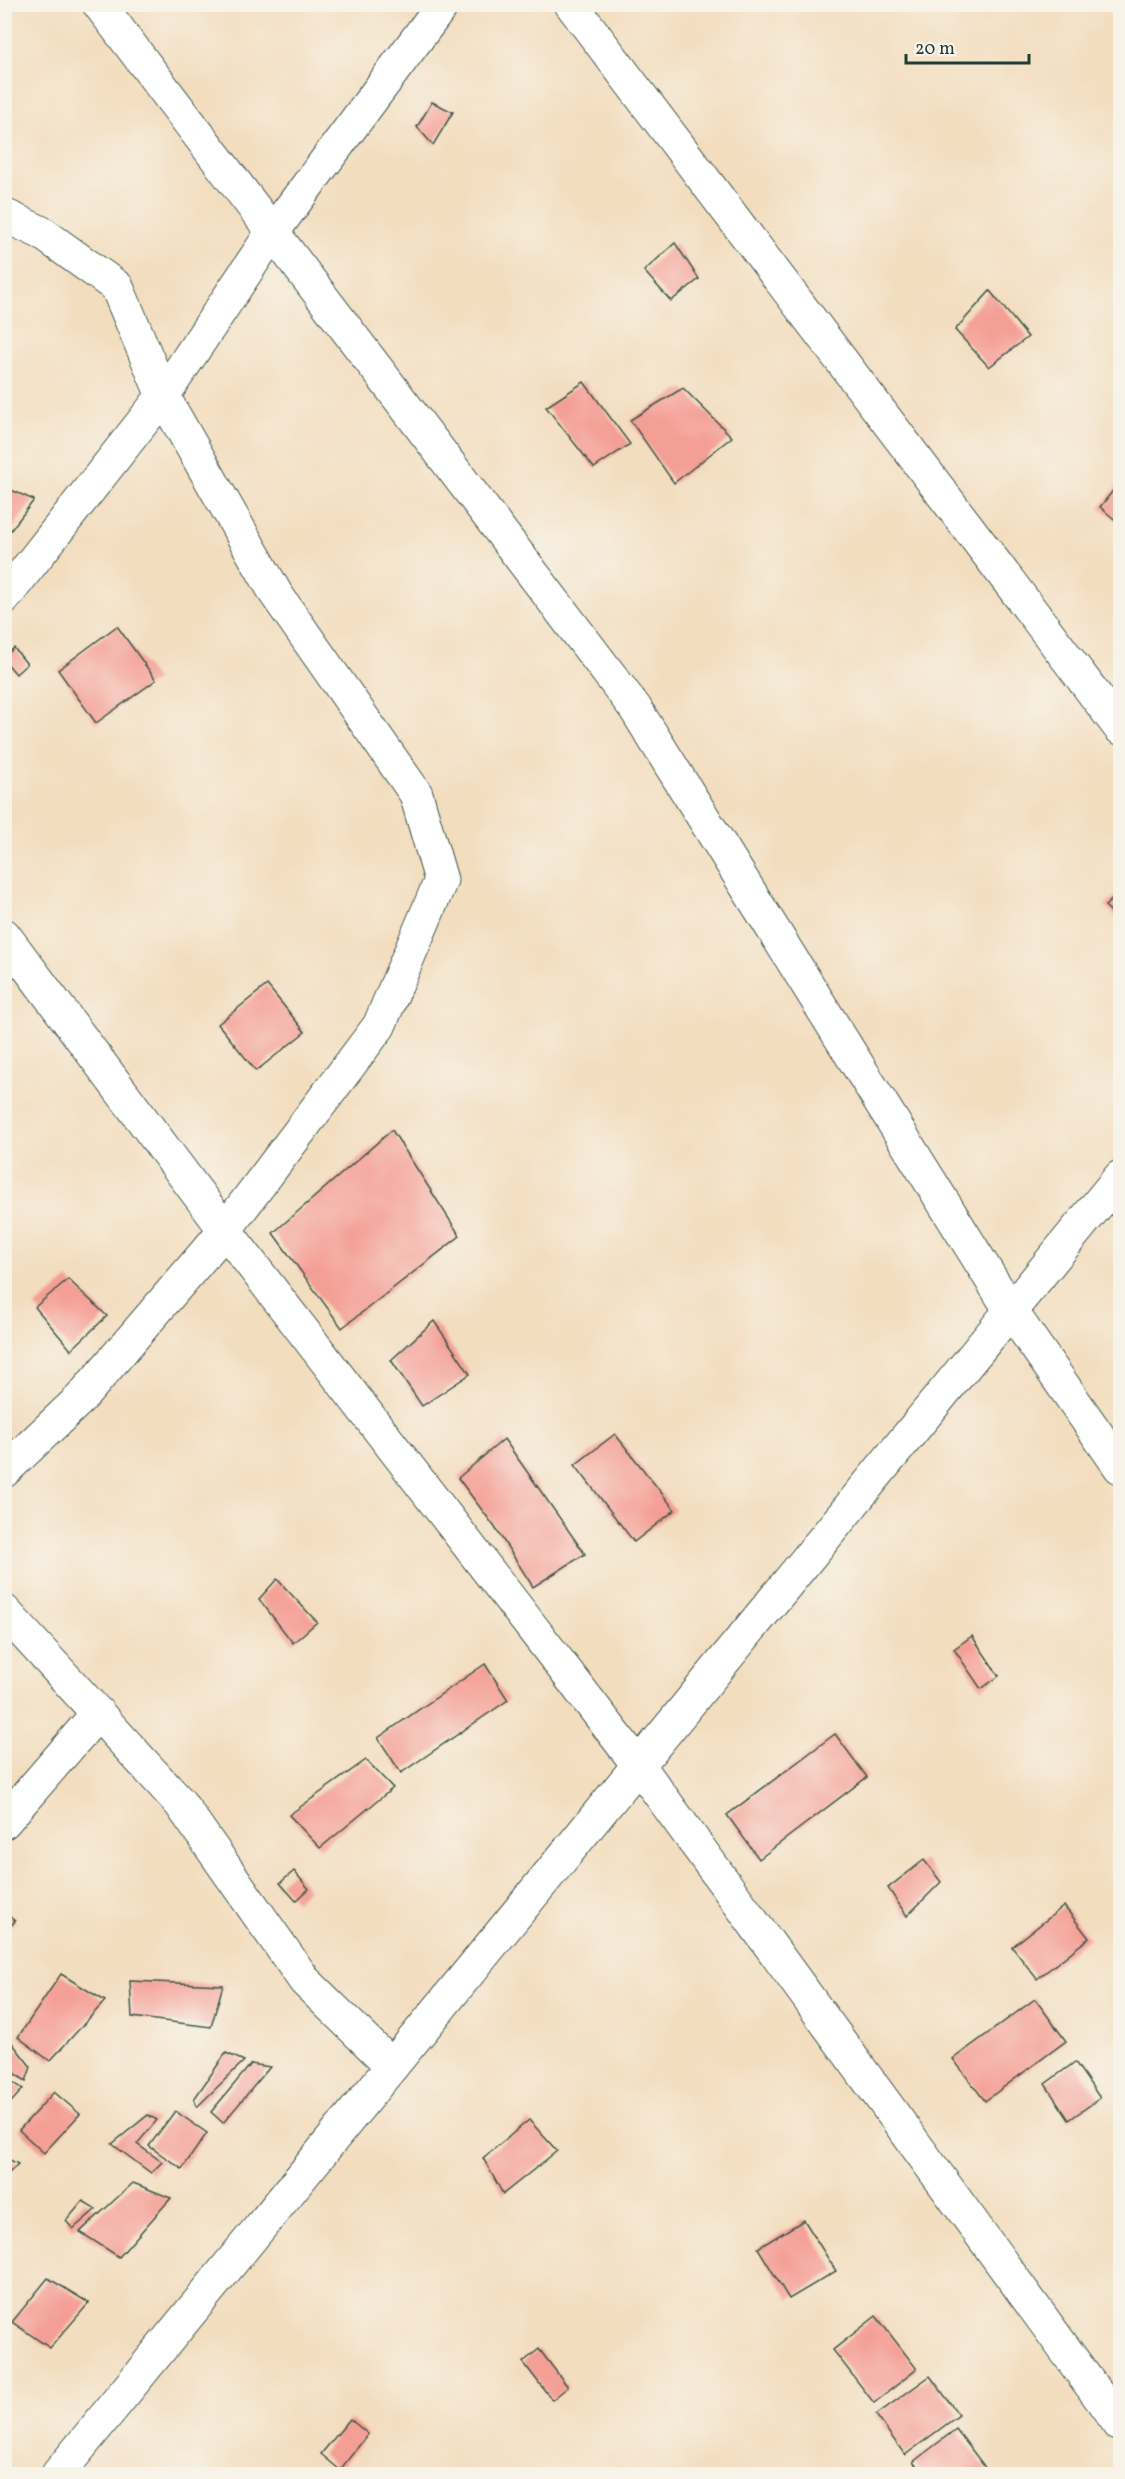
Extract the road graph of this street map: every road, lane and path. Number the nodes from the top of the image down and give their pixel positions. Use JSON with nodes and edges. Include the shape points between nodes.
{"nodes":[{"id":1,"x":99,"y":4,"type":"edge"},
{"id":2,"x":443,"y":4,"type":"edge"},
{"id":3,"x":571,"y":4,"type":"edge"},
{"id":4,"x":4,"y":215,"type":"edge"},
{"id":5,"x":272,"y":233,"type":"junction"},
{"id":6,"x":163,"y":396,"type":"junction"},
{"id":7,"x":4,"y":598,"type":"edge"},
{"id":8,"x":1120,"y":728,"type":"edge"},
{"id":9,"x":4,"y":934,"type":"edge"},
{"id":10,"x":1120,"y":1177,"type":"edge"},
{"id":11,"x":225,"y":1230,"type":"junction"},
{"id":12,"x":1011,"y":1311,"type":"junction"},
{"id":13,"x":1120,"y":1467,"type":"edge"},
{"id":14,"x":4,"y":1471,"type":"edge"},
{"id":15,"x":4,"y":1611,"type":"edge"},
{"id":16,"x":98,"y":1713,"type":"junction"},
{"id":17,"x":639,"y":1766,"type":"junction"},
{"id":18,"x":4,"y":1822,"type":"edge"},
{"id":19,"x":392,"y":2066,"type":"junction"},
{"id":20,"x":1120,"y":2425,"type":"edge"},
{"id":21,"x":58,"y":2475,"type":"edge"}],
"edges":[{"from":1,"to":5,"type":"street"},
{"from":2,"to":5,"type":"street"},
{"from":3,"to":8,"type":"street"},
{"from":4,"to":6,"type":"street","via":[[42,232],[117,287]]},
{"from":5,"to":6,"type":"street"},
{"from":5,"to":12,"type":"street","via":[[635,708]]},
{"from":6,"to":7,"type":"street"},
{"from":6,"to":11,"type":"street","via":[[276,594],[416,794],[441,880],[379,1026]]},
{"from":9,"to":11,"type":"street"},
{"from":10,"to":12,"type":"street"},
{"from":11,"to":14,"type":"street","via":[[81,1398]]},
{"from":11,"to":17,"type":"street"},
{"from":12,"to":13,"type":"street"},
{"from":12,"to":17,"type":"street"},
{"from":15,"to":16,"type":"street"},
{"from":16,"to":18,"type":"street"},
{"from":16,"to":19,"type":"street","via":[[180,1803],[305,1981]]},
{"from":17,"to":19,"type":"street"},
{"from":17,"to":20,"type":"street"},
{"from":19,"to":21,"type":"street"}]}
